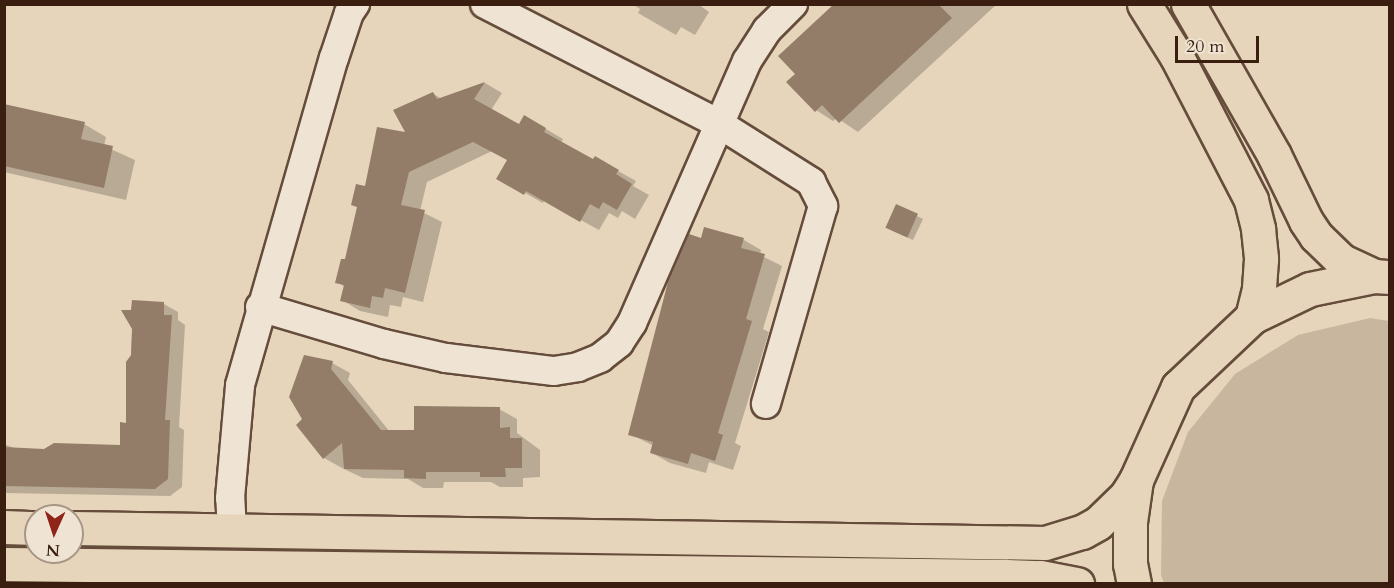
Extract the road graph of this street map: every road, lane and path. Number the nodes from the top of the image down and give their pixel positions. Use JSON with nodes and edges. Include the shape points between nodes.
{"nodes":[{"id":1,"x":355,"y":4,"type":"edge"},
{"id":2,"x":485,"y":4,"type":"edge"},
{"id":3,"x":793,"y":4,"type":"edge"},
{"id":4,"x":1144,"y":4,"type":"edge"},
{"id":5,"x":1188,"y":4,"type":"edge"},
{"id":6,"x":721,"y":125,"type":"junction"},
{"id":7,"x":1382,"y":277,"type":"edge"},
{"id":8,"x":260,"y":307,"type":"junction"},
{"id":9,"x":1252,"y":316,"type":"junction"},
{"id":10,"x":766,"y":404,"type":"dead end"},
{"id":11,"x":1136,"y":480,"type":"junction"},
{"id":12,"x":4,"y":527,"type":"edge"},
{"id":13,"x":24,"y":528,"type":"edge"},
{"id":14,"x":84,"y":528,"type":"edge"},
{"id":15,"x":232,"y":531,"type":"junction"},
{"id":16,"x":4,"y":564,"type":"edge"},
{"id":17,"x":216,"y":575,"type":"edge"},
{"id":18,"x":252,"y":575,"type":"edge"},
{"id":19,"x":1077,"y":584,"type":"edge"},
{"id":20,"x":1134,"y":584,"type":"edge"}],
"edges":[{"from":1,"to":8,"type":"street","via":[[334,58]]},
{"from":2,"to":6,"type":"street"},
{"from":3,"to":6,"type":"street","via":[[767,30],[747,61]]},
{"from":4,"to":9,"type":"main road","via":[[1177,57],[1251,200],[1261,259]]},
{"from":5,"to":7,"type":"main road","via":[[1274,155],[1311,229],[1342,261]]},
{"from":6,"to":8,"type":"street","via":[[632,323],[619,343],[600,358],[578,367],[554,371],[414,352]]},
{"from":6,"to":10,"type":"street","via":[[811,182],[823,206]]},
{"from":7,"to":9,"type":"main road","via":[[1311,289]]},
{"from":8,"to":15,"type":"street","via":[[240,385],[230,498]]},
{"from":9,"to":11,"type":"main road","via":[[1178,387]]},
{"from":11,"to":15,"type":"main road","via":[[1126,496],[1098,523],[1045,543]]},
{"from":11,"to":20,"type":"main road","via":[[1130,522]]},
{"from":12,"to":13,"type":"main road"},
{"from":14,"to":15,"type":"main road"},
{"from":15,"to":17,"type":"main road"},
{"from":15,"to":18,"type":"main road"},
{"from":16,"to":17,"type":"main road"},
{"from":17,"to":18,"type":"main road"},
{"from":18,"to":19,"type":"main road","via":[[1006,576]]}]}
